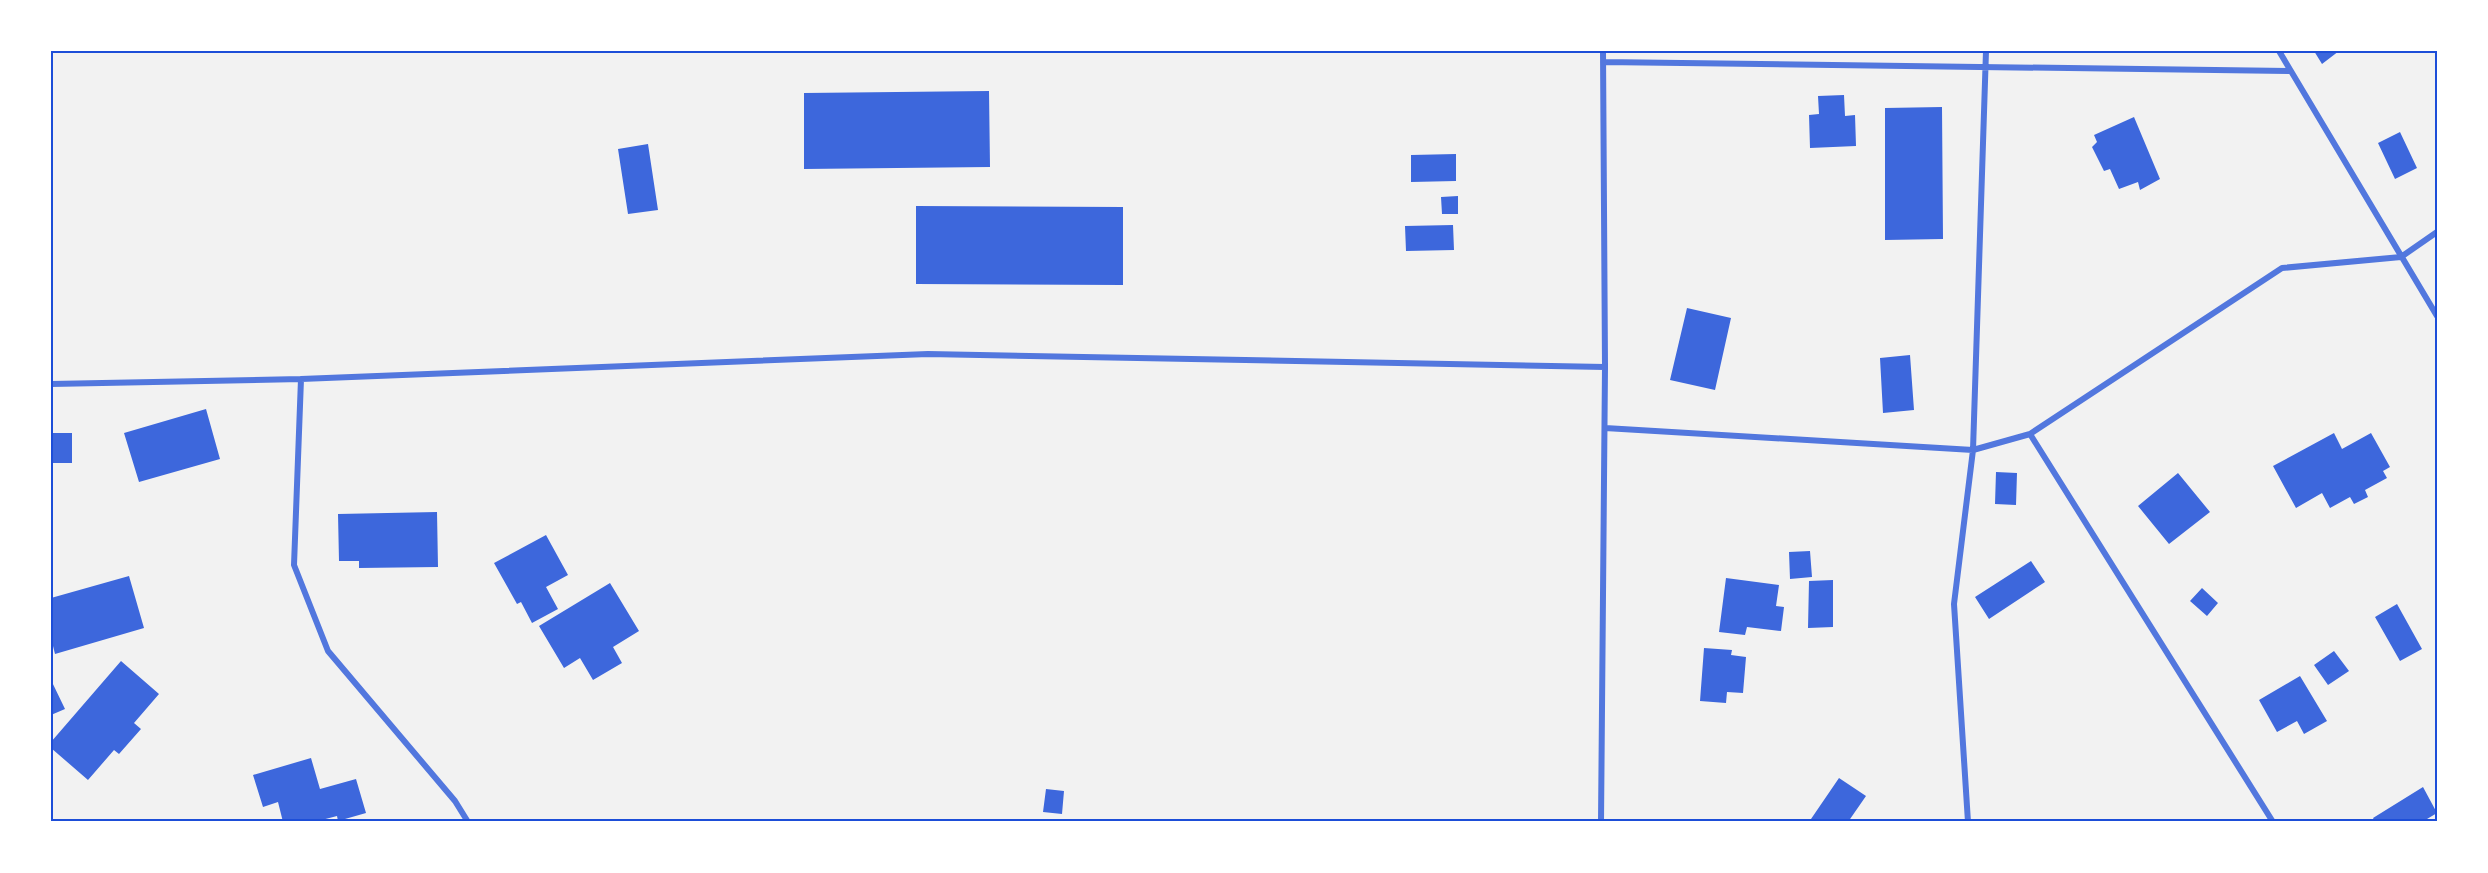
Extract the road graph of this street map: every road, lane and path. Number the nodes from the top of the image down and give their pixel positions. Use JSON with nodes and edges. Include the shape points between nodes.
{"nodes":[{"id":1,"x":1603,"y":51,"type":"edge"},
{"id":2,"x":1986,"y":51,"type":"edge"},
{"id":3,"x":2279,"y":51,"type":"edge"},
{"id":4,"x":1603,"y":62,"type":"junction"},
{"id":5,"x":1985,"y":67,"type":"junction"},
{"id":6,"x":2290,"y":71,"type":"junction"},
{"id":7,"x":2437,"y":232,"type":"edge"},
{"id":8,"x":2401,"y":257,"type":"junction"},
{"id":9,"x":2437,"y":316,"type":"edge"},
{"id":10,"x":1605,"y":367,"type":"junction"},
{"id":11,"x":300,"y":379,"type":"junction"},
{"id":12,"x":51,"y":384,"type":"edge"},
{"id":13,"x":1605,"y":428,"type":"junction"},
{"id":14,"x":2030,"y":434,"type":"junction"},
{"id":15,"x":1973,"y":450,"type":"junction"},
{"id":16,"x":468,"y":822,"type":"edge"},
{"id":17,"x":1602,"y":822,"type":"edge"},
{"id":18,"x":1968,"y":822,"type":"edge"},
{"id":19,"x":2273,"y":822,"type":"edge"}],
"edges":[{"from":1,"to":4,"type":"street"},
{"from":2,"to":5,"type":"street"},
{"from":3,"to":6,"type":"street"},
{"from":4,"to":5,"type":"street"},
{"from":4,"to":10,"type":"street"},
{"from":5,"to":6,"type":"street"},
{"from":5,"to":15,"type":"street"},
{"from":6,"to":8,"type":"street"},
{"from":7,"to":8,"type":"street"},
{"from":8,"to":9,"type":"street"},
{"from":8,"to":14,"type":"street","via":[[2282,268]]},
{"from":10,"to":11,"type":"street","via":[[928,354]]},
{"from":10,"to":13,"type":"street"},
{"from":11,"to":12,"type":"street"},
{"from":11,"to":16,"type":"street","via":[[294,565],[328,651],[455,801]]},
{"from":13,"to":15,"type":"street"},
{"from":13,"to":17,"type":"street"},
{"from":14,"to":15,"type":"street"},
{"from":14,"to":19,"type":"street"},
{"from":15,"to":18,"type":"street","via":[[1954,604]]}]}
